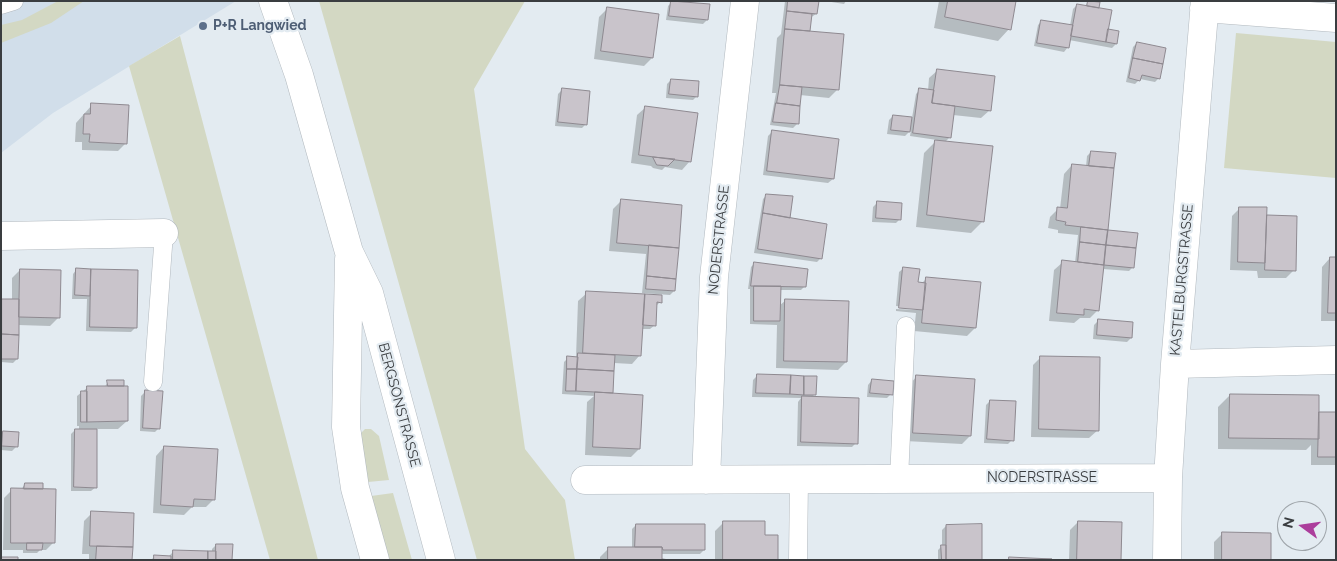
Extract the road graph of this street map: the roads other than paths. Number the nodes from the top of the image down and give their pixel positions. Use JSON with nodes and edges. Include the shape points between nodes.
{"nodes":[{"id":1,"x":14,"y":1,"type":"edge"},
{"id":2,"x":273,"y":1,"type":"edge"},
{"id":3,"x":745,"y":1,"type":"edge"},
{"id":4,"x":1205,"y":5,"type":"edge"},
{"id":5,"x":1,"y":6,"type":"edge"},
{"id":6,"x":1336,"y":18,"type":"edge"},
{"id":7,"x":164,"y":233,"type":"joint"},
{"id":8,"x":1,"y":236,"type":"edge"},
{"id":9,"x":349,"y":252,"type":"junction"},
{"id":10,"x":906,"y":326,"type":"dead end"},
{"id":11,"x":1336,"y":360,"type":"edge"},
{"id":12,"x":1175,"y":364,"type":"junction"},
{"id":13,"x":153,"y":382,"type":"dead end"},
{"id":14,"x":1168,"y":478,"type":"junction"},
{"id":15,"x":899,"y":479,"type":"junction"},
{"id":16,"x":585,"y":480,"type":"dead end"},
{"id":17,"x":706,"y":480,"type":"junction"},
{"id":18,"x":799,"y":480,"type":"junction"},
{"id":19,"x":375,"y":560,"type":"edge"},
{"id":20,"x":441,"y":560,"type":"edge"},
{"id":21,"x":798,"y":560,"type":"edge"},
{"id":22,"x":1167,"y":560,"type":"edge"}],
"edges":[{"from":1,"to":5,"type":"lane"},
{"from":2,"to":9,"type":"street","name":"BERGSONSTRASSE","via":[[299,75]]},
{"from":3,"to":17,"type":"street","name":"NODERSTRASSE","via":[[714,277]]},
{"from":4,"to":6,"type":"street"},
{"from":4,"to":12,"type":"street","name":"KASTELBURGSTRASSE"},
{"from":7,"to":8,"type":"street"},
{"from":7,"to":13,"type":"lane"},
{"from":9,"to":19,"type":"street","name":"BERGSONSTRASSE","via":[[346,427],[355,488]]},
{"from":9,"to":20,"type":"street","name":"BERGSONSTRASSE","via":[[369,293]]},
{"from":10,"to":15,"type":"lane"},
{"from":11,"to":12,"type":"street"},
{"from":12,"to":14,"type":"street","name":"KASTELBURGSTRASSE"},
{"from":14,"to":15,"type":"street","name":"NODERSTRASSE"},
{"from":14,"to":22,"type":"street","name":"KASTELBURGSTRASSE"},
{"from":15,"to":18,"type":"street","name":"NODERSTRASSE"},
{"from":16,"to":17,"type":"street","name":"NODERSTRASSE"},
{"from":17,"to":18,"type":"street","name":"NODERSTRASSE"},
{"from":18,"to":21,"type":"lane"}]}
